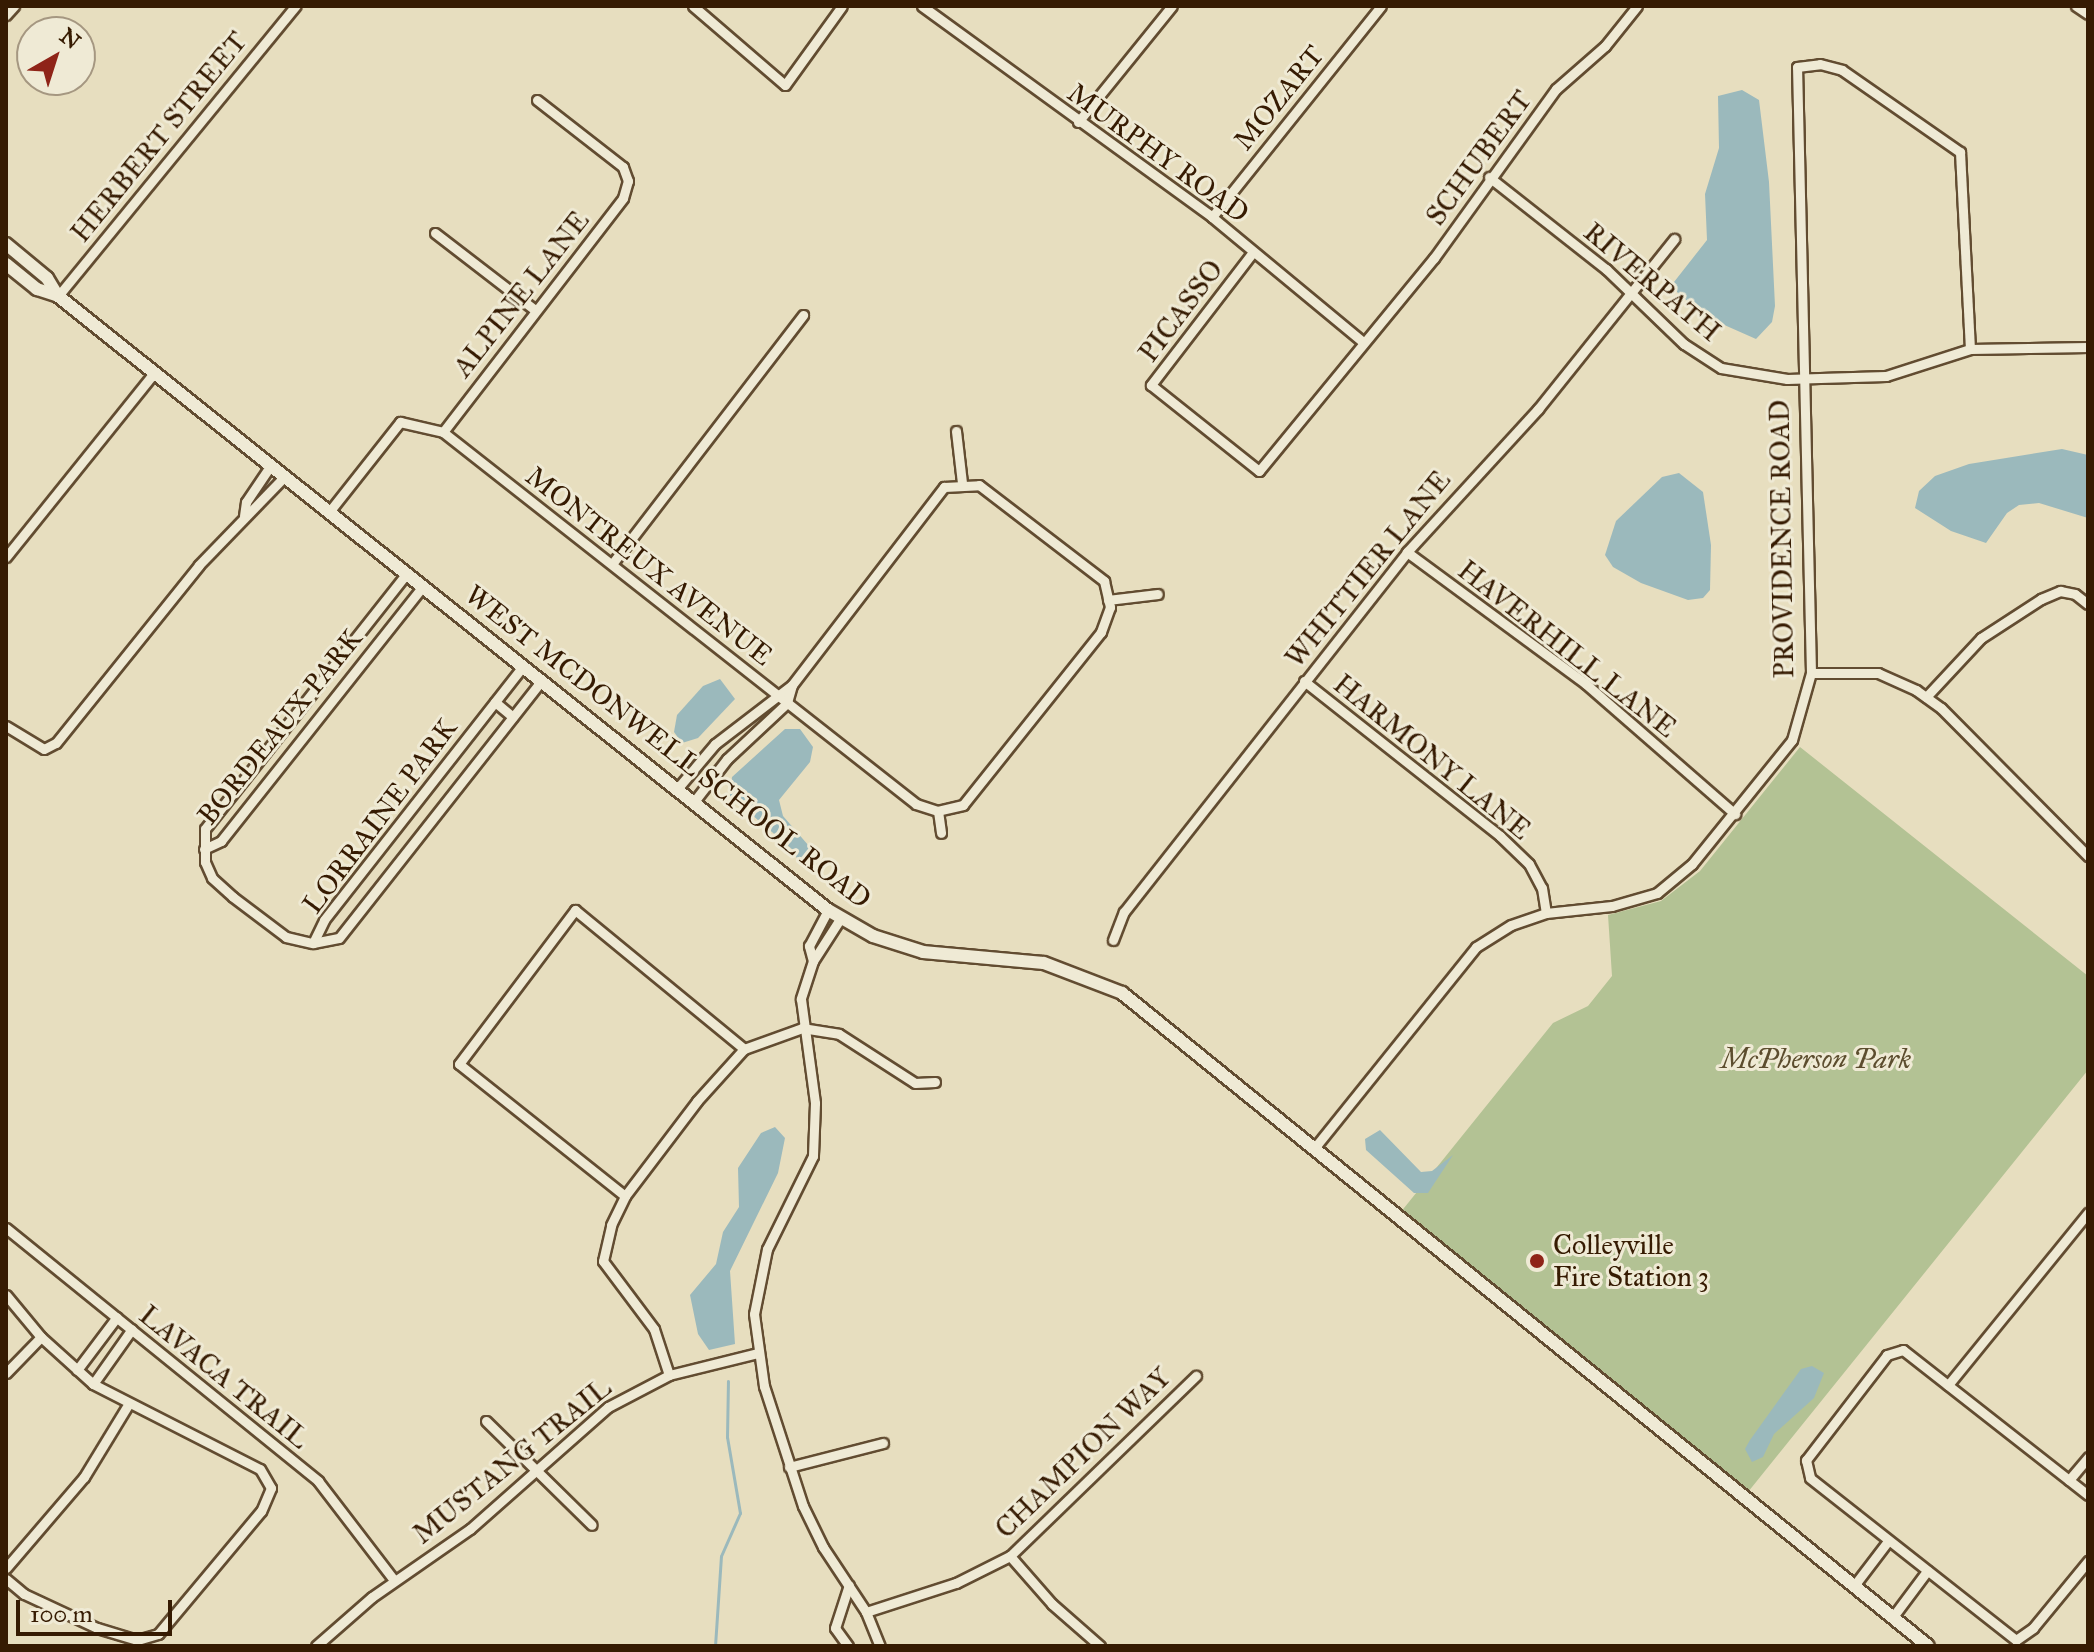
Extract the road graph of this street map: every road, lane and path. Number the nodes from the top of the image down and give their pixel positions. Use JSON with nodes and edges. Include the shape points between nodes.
{"nodes":[{"id":1,"x":14,"y":6,"type":"edge"},
{"id":2,"x":295,"y":6,"type":"edge"},
{"id":3,"x":693,"y":6,"type":"edge"},
{"id":4,"x":842,"y":6,"type":"edge"},
{"id":5,"x":922,"y":6,"type":"edge"},
{"id":6,"x":943,"y":6,"type":"edge"},
{"id":7,"x":1172,"y":6,"type":"edge"},
{"id":8,"x":1381,"y":6,"type":"edge"},
{"id":9,"x":1637,"y":6,"type":"edge"},
{"id":10,"x":2076,"y":6,"type":"edge"},
{"id":11,"x":2088,"y":14,"type":"edge"},
{"id":12,"x":6,"y":15,"type":"edge"},
{"id":13,"x":935,"y":16,"type":"junction"},
{"id":14,"x":537,"y":100,"type":"dead end"},
{"id":15,"x":1078,"y":122,"type":"junction"},
{"id":16,"x":1489,"y":177,"type":"junction"},
{"id":17,"x":1212,"y":217,"type":"junction"},
{"id":18,"x":435,"y":233,"type":"dead end"},
{"id":19,"x":1674,"y":239,"type":"dead end"},
{"id":20,"x":6,"y":244,"type":"edge"},
{"id":21,"x":1253,"y":252,"type":"junction"},
{"id":22,"x":6,"y":264,"type":"edge"},
{"id":23,"x":58,"y":296,"type":"junction"},
{"id":24,"x":1629,"y":296,"type":"junction"},
{"id":25,"x":535,"y":310,"type":"junction"},
{"id":26,"x":803,"y":315,"type":"dead end"},
{"id":27,"x":1363,"y":342,"type":"junction"},
{"id":28,"x":2088,"y":347,"type":"edge"},
{"id":29,"x":1970,"y":349,"type":"junction"},
{"id":30,"x":154,"y":373,"type":"junction"},
{"id":31,"x":1801,"y":378,"type":"junction"},
{"id":32,"x":956,"y":431,"type":"dead end"},
{"id":33,"x":443,"y":432,"type":"junction"},
{"id":34,"x":271,"y":465,"type":"junction"},
{"id":35,"x":285,"y":476,"type":"junction"},
{"id":36,"x":962,"y":483,"type":"junction"},
{"id":37,"x":329,"y":512,"type":"junction"},
{"id":38,"x":244,"y":516,"type":"junction"},
{"id":39,"x":1407,"y":552,"type":"junction"},
{"id":40,"x":6,"y":557,"type":"edge"},
{"id":41,"x":612,"y":564,"type":"junction"},
{"id":42,"x":407,"y":573,"type":"junction"},
{"id":43,"x":423,"y":586,"type":"junction"},
{"id":44,"x":1158,"y":594,"type":"dead end"},
{"id":45,"x":1108,"y":600,"type":"junction"},
{"id":46,"x":2088,"y":604,"type":"edge"},
{"id":47,"x":376,"y":613,"type":"junction"},
{"id":48,"x":392,"y":625,"type":"junction"},
{"id":49,"x":523,"y":666,"type":"junction"},
{"id":50,"x":1811,"y":673,"type":"junction"},
{"id":51,"x":541,"y":681,"type":"junction"},
{"id":52,"x":1304,"y":681,"type":"junction"},
{"id":53,"x":792,"y":685,"type":"junction"},
{"id":54,"x":775,"y":693,"type":"junction"},
{"id":55,"x":1926,"y":697,"type":"junction"},
{"id":56,"x":495,"y":702,"type":"junction"},
{"id":57,"x":787,"y":703,"type":"junction"},
{"id":58,"x":513,"y":717,"type":"junction"},
{"id":59,"x":6,"y":726,"type":"edge"},
{"id":60,"x":677,"y":789,"type":"junction"},
{"id":61,"x":693,"y":803,"type":"junction"},
{"id":62,"x":938,"y":811,"type":"junction"},
{"id":63,"x":1735,"y":814,"type":"junction"},
{"id":64,"x":941,"y":833,"type":"dead end"},
{"id":65,"x":204,"y":849,"type":"junction"},
{"id":66,"x":2088,"y":856,"type":"edge"},
{"id":67,"x":828,"y":910,"type":"junction"},
{"id":68,"x":1546,"y":913,"type":"junction"},
{"id":69,"x":840,"y":919,"type":"junction"},
{"id":70,"x":1113,"y":940,"type":"dead end"},
{"id":71,"x":313,"y":943,"type":"junction"},
{"id":72,"x":813,"y":961,"type":"junction"},
{"id":73,"x":802,"y":1028,"type":"junction"},
{"id":74,"x":744,"y":1049,"type":"junction"},
{"id":75,"x":935,"y":1082,"type":"dead end"},
{"id":76,"x":1316,"y":1146,"type":"junction"},
{"id":77,"x":625,"y":1196,"type":"junction"},
{"id":78,"x":2088,"y":1213,"type":"edge"},
{"id":79,"x":6,"y":1228,"type":"edge"},
{"id":80,"x":6,"y":1295,"type":"edge"},
{"id":81,"x":117,"y":1317,"type":"junction"},
{"id":82,"x":132,"y":1329,"type":"junction"},
{"id":83,"x":41,"y":1337,"type":"junction"},
{"id":84,"x":758,"y":1353,"type":"junction"},
{"id":85,"x":77,"y":1370,"type":"junction"},
{"id":86,"x":6,"y":1373,"type":"edge"},
{"id":87,"x":669,"y":1375,"type":"junction"},
{"id":88,"x":1196,"y":1376,"type":"dead end"},
{"id":89,"x":93,"y":1384,"type":"junction"},
{"id":90,"x":1948,"y":1385,"type":"junction"},
{"id":91,"x":128,"y":1405,"type":"junction"},
{"id":92,"x":486,"y":1421,"type":"dead end"},
{"id":93,"x":883,"y":1443,"type":"dead end"},
{"id":94,"x":2088,"y":1457,"type":"edge"},
{"id":95,"x":789,"y":1467,"type":"junction"},
{"id":96,"x":534,"y":1469,"type":"junction"},
{"id":97,"x":2069,"y":1480,"type":"junction"},
{"id":98,"x":2088,"y":1495,"type":"edge"},
{"id":99,"x":592,"y":1525,"type":"dead end"},
{"id":100,"x":1888,"y":1541,"type":"junction"},
{"id":101,"x":1010,"y":1556,"type":"junction"},
{"id":102,"x":2088,"y":1561,"type":"edge"},
{"id":103,"x":6,"y":1568,"type":"edge"},
{"id":104,"x":1927,"y":1571,"type":"junction"},
{"id":105,"x":6,"y":1579,"type":"edge"},
{"id":106,"x":394,"y":1580,"type":"junction"},
{"id":107,"x":849,"y":1585,"type":"junction"},
{"id":108,"x":1853,"y":1587,"type":"junction"},
{"id":109,"x":866,"y":1612,"type":"junction"},
{"id":110,"x":1892,"y":1618,"type":"junction"},
{"id":111,"x":316,"y":1646,"type":"edge"},
{"id":112,"x":848,"y":1646,"type":"edge"},
{"id":113,"x":880,"y":1646,"type":"edge"},
{"id":114,"x":1100,"y":1646,"type":"edge"},
{"id":115,"x":1928,"y":1646,"type":"edge"}],
"edges":[{"from":1,"to":12,"type":"street"},
{"from":2,"to":23,"type":"street","name":"HERBERT STREET"},
{"from":3,"to":4,"type":"street","via":[[785,85]]},
{"from":5,"to":13,"type":"street","name":"MURPHY ROAD"},
{"from":6,"to":13,"type":"street"},
{"from":7,"to":15,"type":"street"},
{"from":8,"to":17,"type":"street","name":"MOZART"},
{"from":9,"to":16,"type":"street","name":"SCHUBERT","via":[[1605,46],[1556,89]]},
{"from":10,"to":11,"type":"street"},
{"from":13,"to":15,"type":"street","name":"MURPHY ROAD"},
{"from":14,"to":25,"type":"street","name":"ALPINE LANE","via":[[623,167],[628,181],[623,198]]},
{"from":15,"to":17,"type":"street","name":"MURPHY ROAD"},
{"from":16,"to":24,"type":"street","name":"RIVERPATH","via":[[1606,269]]},
{"from":16,"to":27,"type":"street","name":"SCHUBERT","via":[[1434,258]]},
{"from":17,"to":21,"type":"street","name":"MURPHY ROAD"},
{"from":18,"to":25,"type":"street"},
{"from":19,"to":24,"type":"street","name":"WHITTIER LANE"},
{"from":20,"to":23,"type":"main road","name":"WEST MCDONWELL SCHOOL ROAD","via":[[47,278]]},
{"from":21,"to":27,"type":"street","name":"MURPHY ROAD"},
{"from":21,"to":27,"type":"street","name":"PICASSO","via":[[1151,385],[1259,471]]},
{"from":22,"to":23,"type":"main road","name":"WEST MCDONWELL SCHOOL ROAD","via":[[37,289]]},
{"from":23,"to":30,"type":"main road","name":"WEST MCDONWELL SCHOOL ROAD"},
{"from":24,"to":31,"type":"street","name":"RIVERPATH","via":[[1721,368]]},
{"from":24,"to":39,"type":"street","name":"WHITTIER LANE","via":[[1538,409]]},
{"from":25,"to":33,"type":"street","name":"ALPINE LANE"},
{"from":26,"to":41,"type":"street"},
{"from":28,"to":29,"type":"street","name":"RIVERPATH"},
{"from":29,"to":31,"type":"street","name":"RIVERPATH","via":[[1886,376]]},
{"from":29,"to":31,"type":"street","name":"PROVIDENCE ROAD","via":[[1960,152],[1842,70],[1820,64],[1797,67]]},
{"from":30,"to":34,"type":"main road","name":"WEST MCDONWELL SCHOOL ROAD"},
{"from":30,"to":40,"type":"street"},
{"from":31,"to":50,"type":"street","name":"PROVIDENCE ROAD"},
{"from":32,"to":36,"type":"street"},
{"from":33,"to":37,"type":"street","name":"MONTREUX AVENUE","via":[[400,422]]},
{"from":33,"to":41,"type":"street","name":"MONTREUX AVENUE"},
{"from":34,"to":35,"type":"main road","name":"WEST MCDONWELL SCHOOL ROAD"},
{"from":34,"to":38,"type":"street","via":[[246,502]]},
{"from":35,"to":37,"type":"main road","name":"WEST MCDONWELL SCHOOL ROAD"},
{"from":35,"to":38,"type":"street","via":[[254,512]]},
{"from":36,"to":45,"type":"street","via":[[979,485],[1104,581]]},
{"from":36,"to":53,"type":"street","via":[[944,487]]},
{"from":37,"to":42,"type":"main road","name":"WEST MCDONWELL SCHOOL ROAD"},
{"from":38,"to":59,"type":"street","via":[[56,743],[44,749]]},
{"from":39,"to":52,"type":"street","name":"WHITTIER LANE"},
{"from":39,"to":63,"type":"street","name":"HAVERHILL LANE","via":[[1586,684]]},
{"from":41,"to":54,"type":"street","name":"MONTREUX AVENUE"},
{"from":42,"to":43,"type":"main road","name":"WEST MCDONWELL SCHOOL ROAD"},
{"from":42,"to":47,"type":"street","name":"BORDEAUX PARK"},
{"from":43,"to":48,"type":"street","name":"BORDEAUX PARK"},
{"from":43,"to":49,"type":"main road","name":"WEST MCDONWELL SCHOOL ROAD"},
{"from":44,"to":45,"type":"street"},
{"from":45,"to":62,"type":"street","via":[[1101,632],[963,805]]},
{"from":46,"to":55,"type":"street","via":[[2060,591],[1981,638]]},
{"from":47,"to":48,"type":"street"},
{"from":47,"to":65,"type":"street","name":"BORDEAUX PARK","via":[[205,829]]},
{"from":48,"to":65,"type":"street","name":"BORDEAUX PARK","via":[[221,841]]},
{"from":49,"to":51,"type":"main road","name":"WEST MCDONWELL SCHOOL ROAD"},
{"from":49,"to":56,"type":"street","name":"LORRAINE PARK"},
{"from":50,"to":55,"type":"street","via":[[1878,673]]},
{"from":50,"to":63,"type":"street","name":"PROVIDENCE ROAD","via":[[1792,740]]},
{"from":51,"to":58,"type":"street","name":"LORRAINE PARK"},
{"from":51,"to":60,"type":"main road","name":"WEST MCDONWELL SCHOOL ROAD"},
{"from":52,"to":68,"type":"street","name":"HARMONY LANE","via":[[1500,836],[1529,864],[1542,888]]},
{"from":52,"to":70,"type":"street","name":"WHITTIER LANE","via":[[1124,912]]},
{"from":53,"to":54,"type":"street"},
{"from":53,"to":57,"type":"street"},
{"from":54,"to":57,"type":"street","name":"MONTREUX AVENUE"},
{"from":54,"to":60,"type":"street","via":[[715,744]]},
{"from":55,"to":66,"type":"street"},
{"from":56,"to":58,"type":"street"},
{"from":56,"to":71,"type":"street","name":"LORRAINE PARK","via":[[324,920]]},
{"from":57,"to":61,"type":"street","via":[[727,759]]},
{"from":57,"to":62,"type":"street","name":"MONTREUX AVENUE","via":[[916,804]]},
{"from":58,"to":71,"type":"street","name":"LORRAINE PARK","via":[[339,938]]},
{"from":60,"to":61,"type":"main road","name":"WEST MCDONWELL SCHOOL ROAD"},
{"from":61,"to":67,"type":"main road","name":"WEST MCDONWELL SCHOOL ROAD"},
{"from":62,"to":64,"type":"street"},
{"from":63,"to":68,"type":"street","name":"PROVIDENCE ROAD","via":[[1692,864],[1657,893],[1612,906]]},
{"from":65,"to":71,"type":"street","via":[[212,878],[233,897],[286,937]]},
{"from":67,"to":69,"type":"main road","name":"WEST MCDONWELL SCHOOL ROAD"},
{"from":67,"to":72,"type":"street","via":[[809,946]]},
{"from":68,"to":76,"type":"street","name":"PROVIDENCE ROAD","via":[[1511,925],[1476,947]]},
{"from":69,"to":72,"type":"street"},
{"from":69,"to":76,"type":"main road","name":"WEST MCDONWELL SCHOOL ROAD","via":[[923,952],[1020,958],[1106,983]]},
{"from":72,"to":73,"type":"street","via":[[801,999]]},
{"from":73,"to":74,"type":"street"},
{"from":73,"to":75,"type":"street","via":[[839,1034],[915,1083]]},
{"from":73,"to":84,"type":"street","via":[[816,1136],[807,1175],[760,1269],[754,1314]]},
{"from":74,"to":77,"type":"street"},
{"from":74,"to":77,"type":"street","via":[[575,910],[459,1064]]},
{"from":76,"to":108,"type":"main road","name":"WEST MCDONWELL SCHOOL ROAD"},
{"from":77,"to":87,"type":"street","via":[[603,1261],[654,1329]]},
{"from":78,"to":90,"type":"street"},
{"from":79,"to":81,"type":"street","name":"LAVACA TRAIL"},
{"from":80,"to":83,"type":"street"},
{"from":81,"to":82,"type":"street","name":"LAVACA TRAIL"},
{"from":81,"to":85,"type":"street"},
{"from":82,"to":89,"type":"street"},
{"from":82,"to":106,"type":"street","name":"LAVACA TRAIL","via":[[318,1481]]},
{"from":83,"to":85,"type":"street"},
{"from":83,"to":86,"type":"street"},
{"from":84,"to":87,"type":"street","name":"MUSTANG TRAIL"},
{"from":84,"to":95,"type":"street"},
{"from":85,"to":89,"type":"street"},
{"from":87,"to":96,"type":"street","name":"MUSTANG TRAIL","via":[[608,1407]]},
{"from":88,"to":101,"type":"street","name":"CHAMPION WAY"},
{"from":89,"to":91,"type":"street"},
{"from":90,"to":97,"type":"street"},
{"from":90,"to":100,"type":"street","via":[[1897,1349],[1811,1449],[1806,1470]]},
{"from":91,"to":103,"type":"street","via":[[84,1477]]},
{"from":91,"to":105,"type":"street","via":[[260,1469],[271,1488],[261,1511],[158,1634],[137,1640],[97,1628],[24,1594]]},
{"from":92,"to":96,"type":"street"},
{"from":93,"to":95,"type":"street"},
{"from":94,"to":97,"type":"street"},
{"from":95,"to":107,"type":"street","via":[[823,1547]]},
{"from":96,"to":99,"type":"street"},
{"from":96,"to":106,"type":"street","name":"MUSTANG TRAIL","via":[[470,1529]]},
{"from":97,"to":98,"type":"street"},
{"from":100,"to":104,"type":"street"},
{"from":100,"to":108,"type":"street"},
{"from":101,"to":109,"type":"street","name":"CHAMPION WAY","via":[[956,1583]]},
{"from":101,"to":114,"type":"street","via":[[1052,1604]]},
{"from":102,"to":104,"type":"street","via":[[2033,1628],[2016,1640]]},
{"from":104,"to":110,"type":"street"},
{"from":106,"to":111,"type":"street","name":"MUSTANG TRAIL"},
{"from":107,"to":109,"type":"street"},
{"from":107,"to":112,"type":"street","via":[[835,1628]]},
{"from":108,"to":110,"type":"main road","name":"WEST MCDONWELL SCHOOL ROAD"},
{"from":109,"to":113,"type":"street"},
{"from":110,"to":115,"type":"main road","name":"WEST MCDONWELL SCHOOL ROAD"}]}
